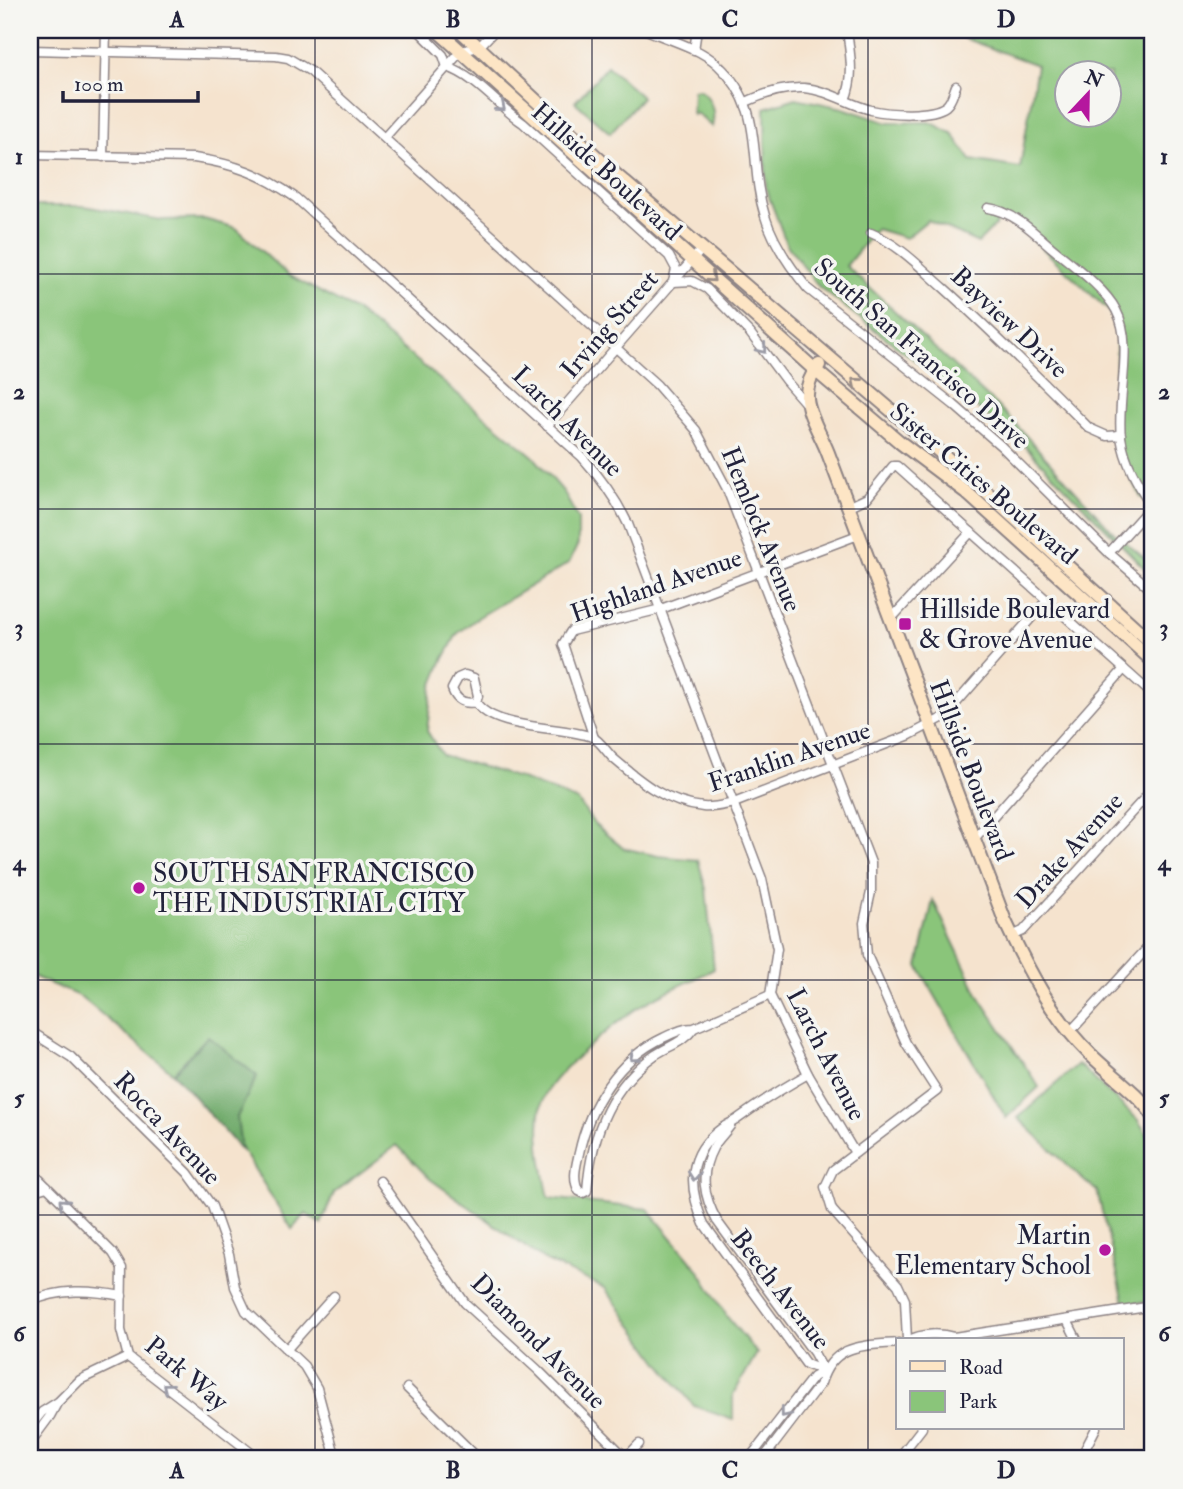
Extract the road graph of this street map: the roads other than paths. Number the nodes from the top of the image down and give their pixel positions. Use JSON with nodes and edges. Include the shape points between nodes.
{"nodes":[{"id":1,"x":106,"y":30,"type":"edge"},
{"id":2,"x":418,"y":30,"type":"edge"},
{"id":3,"x":437,"y":30,"type":"edge"},
{"id":4,"x":495,"y":30,"type":"edge"},
{"id":5,"x":646,"y":30,"type":"edge"},
{"id":6,"x":697,"y":30,"type":"edge"},
{"id":7,"x":847,"y":30,"type":"edge"},
{"id":8,"x":463,"y":31,"type":"edge"},
{"id":9,"x":479,"y":47,"type":"junction"},
{"id":10,"x":30,"y":50,"type":"edge"},
{"id":11,"x":694,"y":50,"type":"junction"},
{"id":12,"x":461,"y":51,"type":"junction"},
{"id":13,"x":106,"y":52,"type":"junction"},
{"id":14,"x":447,"y":67,"type":"junction"},
{"id":15,"x":956,"y":86,"type":"dead end"},
{"id":16,"x":845,"y":100,"type":"junction"},
{"id":17,"x":746,"y":102,"type":"junction"},
{"id":18,"x":385,"y":137,"type":"junction"},
{"id":19,"x":30,"y":155,"type":"edge"},
{"id":20,"x":103,"y":157,"type":"junction"},
{"id":21,"x":988,"y":208,"type":"dead end"},
{"id":22,"x":870,"y":233,"type":"dead end"},
{"id":23,"x":702,"y":250,"type":"junction"},
{"id":24,"x":692,"y":261,"type":"junction"},
{"id":25,"x":673,"y":282,"type":"junction"},
{"id":26,"x":616,"y":347,"type":"junction"},
{"id":27,"x":826,"y":357,"type":"junction"},
{"id":28,"x":815,"y":370,"type":"junction"},
{"id":29,"x":807,"y":405,"type":"junction"},
{"id":30,"x":547,"y":426,"type":"junction"},
{"id":31,"x":1121,"y":435,"type":"junction"},
{"id":32,"x":1152,"y":504,"type":"edge"},
{"id":33,"x":848,"y":508,"type":"junction"},
{"id":34,"x":971,"y":532,"type":"junction"},
{"id":35,"x":858,"y":535,"type":"junction"},
{"id":36,"x":1108,"y":553,"type":"junction"},
{"id":37,"x":759,"y":572,"type":"junction"},
{"id":38,"x":1153,"y":591,"type":"edge"},
{"id":39,"x":1047,"y":600,"type":"junction"},
{"id":40,"x":661,"y":609,"type":"junction"},
{"id":41,"x":890,"y":620,"type":"junction"},
{"id":42,"x":1153,"y":644,"type":"edge"},
{"id":43,"x":1153,"y":661,"type":"edge"},
{"id":44,"x":1124,"y":669,"type":"junction"},
{"id":45,"x":1153,"y":695,"type":"edge"},
{"id":46,"x":476,"y":702,"type":"dead end"},
{"id":47,"x":931,"y":726,"type":"junction"},
{"id":48,"x":594,"y":738,"type":"junction"},
{"id":49,"x":833,"y":765,"type":"junction"},
{"id":50,"x":1153,"y":789,"type":"edge"},
{"id":51,"x":734,"y":803,"type":"junction"},
{"id":52,"x":974,"y":839,"type":"junction"},
{"id":53,"x":1012,"y":936,"type":"junction"},
{"id":54,"x":1153,"y":942,"type":"edge"},
{"id":55,"x":769,"y":995,"type":"junction"},
{"id":56,"x":694,"y":1028,"type":"junction"},
{"id":57,"x":30,"y":1031,"type":"edge"},
{"id":58,"x":1070,"y":1032,"type":"junction"},
{"id":59,"x":808,"y":1074,"type":"junction"},
{"id":60,"x":1149,"y":1099,"type":"edge"},
{"id":61,"x":1153,"y":1115,"type":"edge"},
{"id":62,"x":583,"y":1134,"type":"junction"},
{"id":63,"x":594,"y":1138,"type":"junction"},
{"id":64,"x":855,"y":1153,"type":"junction"},
{"id":65,"x":30,"y":1170,"type":"edge"},
{"id":66,"x":380,"y":1181,"type":"dead end"},
{"id":67,"x":47,"y":1187,"type":"junction"},
{"id":68,"x":30,"y":1192,"type":"edge"},
{"id":69,"x":122,"y":1296,"type":"junction"},
{"id":70,"x":334,"y":1296,"type":"dead end"},
{"id":71,"x":30,"y":1301,"type":"edge"},
{"id":72,"x":1153,"y":1306,"type":"edge"},
{"id":73,"x":1067,"y":1320,"type":"junction"},
{"id":74,"x":908,"y":1338,"type":"edge"},
{"id":75,"x":912,"y":1338,"type":"edge"},
{"id":76,"x":952,"y":1338,"type":"edge"},
{"id":77,"x":960,"y":1338,"type":"edge"},
{"id":78,"x":1076,"y":1338,"type":"edge"},
{"id":79,"x":896,"y":1343,"type":"edge"},
{"id":80,"x":286,"y":1350,"type":"junction"},
{"id":81,"x":128,"y":1357,"type":"junction"},
{"id":82,"x":824,"y":1371,"type":"junction"},
{"id":83,"x":407,"y":1388,"type":"dead end"},
{"id":84,"x":58,"y":1402,"type":"junction"},
{"id":85,"x":30,"y":1427,"type":"edge"},
{"id":86,"x":920,"y":1430,"type":"edge"},
{"id":87,"x":1095,"y":1430,"type":"edge"},
{"id":88,"x":30,"y":1443,"type":"edge"},
{"id":89,"x":639,"y":1444,"type":"dead end"},
{"id":90,"x":1084,"y":1458,"type":"edge"},
{"id":91,"x":259,"y":1459,"type":"edge"},
{"id":92,"x":336,"y":1459,"type":"edge"},
{"id":93,"x":479,"y":1459,"type":"edge"},
{"id":94,"x":625,"y":1459,"type":"edge"},
{"id":95,"x":749,"y":1459,"type":"edge"},
{"id":96,"x":763,"y":1459,"type":"edge"},
{"id":97,"x":898,"y":1459,"type":"edge"}],
"edges":[{"from":1,"to":13,"type":"street"},
{"from":2,"to":14,"type":"street","name":"Hillside Boulevard","via":[[443,55]]},
{"from":3,"to":12,"type":"main road","name":"Hillside Boulevard"},
{"from":4,"to":9,"type":"street"},
{"from":5,"to":11,"type":"street","name":"South San Francisco Drive"},
{"from":6,"to":11,"type":"street"},
{"from":7,"to":16,"type":"street","via":[[852,75]]},
{"from":8,"to":9,"type":"main road","name":"Hillside Boulevard"},
{"from":8,"to":12,"type":"street"},
{"from":9,"to":12,"type":"street"},
{"from":9,"to":23,"type":"main road","name":"Hillside Boulevard"},
{"from":10,"to":13,"type":"street","name":"Hemlock Avenue"},
{"from":11,"to":17,"type":"street","name":"South San Francisco Drive","via":[[717,64]]},
{"from":12,"to":14,"type":"street"},
{"from":12,"to":24,"type":"main road","name":"Hillside Boulevard"},
{"from":13,"to":18,"type":"street","name":"Hemlock Avenue","via":[[288,58],[310,71]]},
{"from":13,"to":20,"type":"street"},
{"from":14,"to":18,"type":"street"},
{"from":14,"to":25,"type":"street","name":"Hillside Boulevard","one_way":true,"via":[[466,75],[523,123],[669,256],[677,269]]},
{"from":15,"to":16,"type":"street","via":[[945,107],[928,112],[898,114]]},
{"from":16,"to":17,"type":"street","via":[[804,88],[761,94]]},
{"from":17,"to":36,"type":"street","name":"South San Francisco Drive","via":[[765,216],[790,266],[808,289],[1001,446]]},
{"from":18,"to":26,"type":"street","name":"Hemlock Avenue"},
{"from":19,"to":20,"type":"street","name":"Larch Avenue"},
{"from":20,"to":30,"type":"street","name":"Larch Avenue","via":[[207,160],[273,182]]},
{"from":21,"to":31,"type":"street","via":[[1006,213],[1040,237],[1115,307],[1124,339]]},
{"from":22,"to":31,"type":"street","name":"Bayview Drive","via":[[893,243],[1089,428],[1107,436]]},
{"from":23,"to":24,"type":"street","name":"Irving Street"},
{"from":23,"to":27,"type":"main road","name":"Hillside Boulevard"},
{"from":24,"to":25,"type":"street","name":"Irving Street"},
{"from":24,"to":28,"type":"main road","name":"Hillside Boulevard","one_way":true},
{"from":25,"to":26,"type":"street","name":"Irving Street"},
{"from":25,"to":29,"type":"street","name":"Hillside Boulevard","one_way":true,"via":[[692,281],[706,289],[750,333]]},
{"from":26,"to":30,"type":"street","name":"Irving Street"},
{"from":26,"to":37,"type":"street","name":"Hemlock Avenue","via":[[696,430],[727,489]]},
{"from":27,"to":28,"type":"main road"},
{"from":42,"to":27,"type":"main road","name":"Sister Cities Boulevard","one_way":true,"via":[[975,482]]},
{"from":28,"to":29,"type":"main road","via":[[807,385]]},
{"from":28,"to":43,"type":"main road","name":"Sister Cities Boulevard","via":[[965,492]]},
{"from":29,"to":33,"type":"main road","name":"Hillside Boulevard"},
{"from":30,"to":40,"type":"street","name":"Larch Avenue","via":[[582,457],[616,499]]},
{"from":31,"to":32,"type":"street","via":[[1131,471]]},
{"from":32,"to":36,"type":"street"},
{"from":33,"to":34,"type":"street","via":[[867,498],[897,466]]},
{"from":33,"to":35,"type":"main road","name":"Hillside Boulevard"},
{"from":34,"to":39,"type":"street"},
{"from":34,"to":41,"type":"street"},
{"from":35,"to":37,"type":"street","name":"Highland Avenue"},
{"from":35,"to":41,"type":"main road","name":"Hillside Boulevard"},
{"from":36,"to":38,"type":"street","name":"South San Francisco Drive"},
{"from":37,"to":40,"type":"street","name":"Highland Avenue"},
{"from":37,"to":49,"type":"street","name":"Hemlock Avenue"},
{"from":39,"to":44,"type":"street"},
{"from":39,"to":47,"type":"street","name":"Franklin Avenue","via":[[953,709]]},
{"from":40,"to":48,"type":"street","name":"Highland Avenue","via":[[570,631],[564,644]]},
{"from":40,"to":51,"type":"street","name":"Larch Avenue"},
{"from":41,"to":47,"type":"main road","name":"Hillside Boulevard"},
{"from":44,"to":45,"type":"street"},
{"from":44,"to":52,"type":"street"},
{"from":46,"to":48,"type":"street","via":[[481,710],[505,720]]},
{"from":47,"to":49,"type":"street","name":"Franklin Avenue"},
{"from":47,"to":52,"type":"main road","name":"Hillside Boulevard"},
{"from":48,"to":51,"type":"street","name":"Franklin Avenue","via":[[645,786],[675,801],[705,808]]},
{"from":49,"to":51,"type":"street","name":"Franklin Avenue"},
{"from":49,"to":64,"type":"street","name":"Hemlock Avenue","via":[[871,863],[864,923],[867,955],[906,1043],[937,1091]]},
{"from":50,"to":53,"type":"street","name":"Drake Avenue","via":[[1023,930]]},
{"from":51,"to":55,"type":"street","name":"Larch Avenue","via":[[762,879],[778,949]]},
{"from":52,"to":53,"type":"main road","name":"Hillside Boulevard"},
{"from":53,"to":58,"type":"main road","name":"Hillside Boulevard"},
{"from":54,"to":58,"type":"street"},
{"from":55,"to":56,"type":"street"},
{"from":55,"to":59,"type":"street","name":"Larch Avenue"},
{"from":56,"to":62,"type":"street","one_way":true,"via":[[658,1040],[623,1067],[596,1104]]},
{"from":56,"to":63,"type":"street","via":[[625,1083]]},
{"from":57,"to":80,"type":"street","name":"Rocca Avenue","via":[[71,1057],[188,1173],[212,1206],[229,1254],[234,1287],[246,1311]]},
{"from":58,"to":60,"type":"main road","name":"Hillside Boulevard","via":[[1090,1054]]},
{"from":59,"to":64,"type":"street","name":"Larch Avenue"},
{"from":59,"to":82,"type":"street","name":"Beech Avenue","via":[[723,1127],[698,1157],[692,1181],[704,1224],[806,1364]]},
{"from":60,"to":61,"type":"main road","name":"Hillside Boulevard"},
{"from":62,"to":63,"type":"street"},
{"from":62,"to":63,"type":"street","via":[[575,1177],[583,1193],[587,1191]]},
{"from":64,"to":74,"type":"street","name":"Hemlock Avenue","via":[[833,1170],[825,1187],[827,1199],[898,1285],[905,1300]]},
{"from":65,"to":67,"type":"street","name":"Park Way"},
{"from":66,"to":94,"type":"street","name":"Diamond Avenue","via":[[464,1303]]},
{"from":67,"to":68,"type":"street"},
{"from":69,"to":67,"type":"street","name":"Park Way","one_way":true,"via":[[122,1268],[113,1253]]},
{"from":69,"to":71,"type":"street","via":[[94,1290],[47,1294]]},
{"from":69,"to":81,"type":"street","name":"Park Way","via":[[121,1330]]},
{"from":70,"to":80,"type":"street"},
{"from":72,"to":73,"type":"street"},
{"from":73,"to":77,"type":"street"},
{"from":73,"to":78,"type":"street"},
{"from":75,"to":76,"type":"street"},
{"from":79,"to":82,"type":"street","via":[[848,1349]]},
{"from":80,"to":92,"type":"street","name":"Rocca Avenue","via":[[317,1388]]},
{"from":81,"to":84,"type":"street","via":[[80,1380]]},
{"from":91,"to":81,"type":"street","name":"Park Way","one_way":true},
{"from":82,"to":95,"type":"street","one_way":true,"via":[[813,1377]]},
{"from":82,"to":96,"type":"street","via":[[821,1383]]},
{"from":83,"to":93,"type":"street"},
{"from":84,"to":85,"type":"street"},
{"from":84,"to":88,"type":"street"},
{"from":86,"to":97,"type":"street"},
{"from":87,"to":90,"type":"street"},
{"from":89,"to":94,"type":"street"}]}
